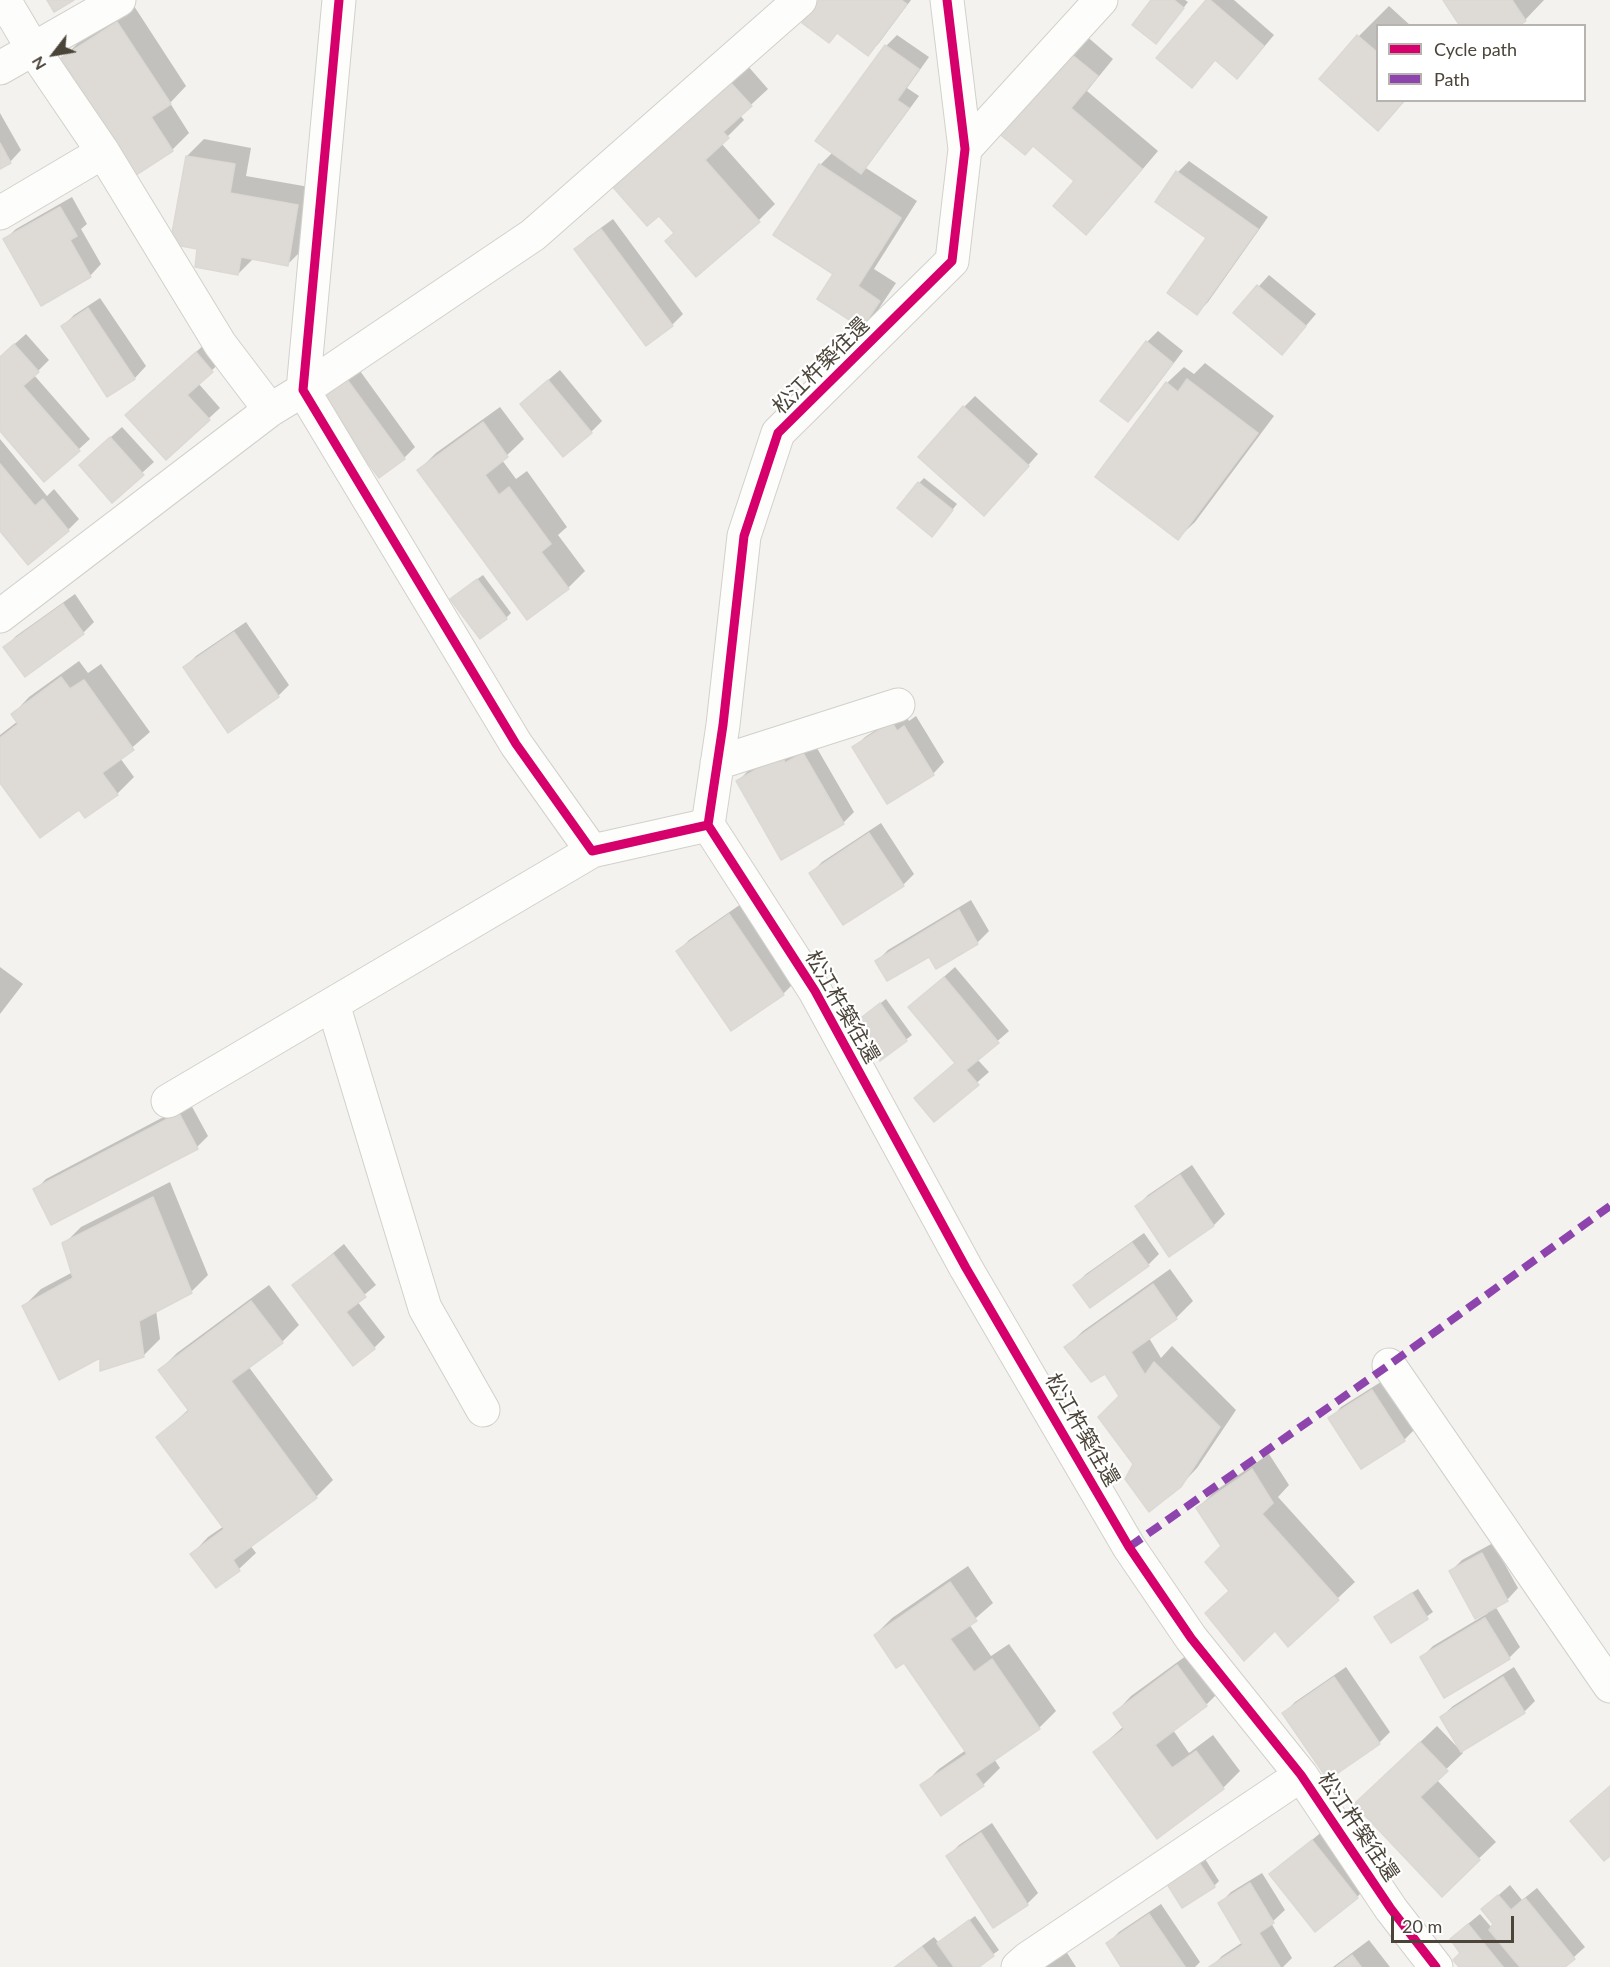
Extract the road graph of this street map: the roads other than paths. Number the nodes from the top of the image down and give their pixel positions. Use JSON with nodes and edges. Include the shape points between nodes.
{"nodes":[{"id":1,"x":4,"y":0,"type":"edge"},
{"id":2,"x":119,"y":0,"type":"edge"},
{"id":3,"x":339,"y":0,"type":"edge"},
{"id":4,"x":800,"y":0,"type":"edge"},
{"id":5,"x":947,"y":0,"type":"edge"},
{"id":6,"x":1101,"y":0,"type":"edge"},
{"id":7,"x":33,"y":49,"type":"junction"},
{"id":8,"x":0,"y":68,"type":"edge"},
{"id":9,"x":964,"y":149,"type":"junction"},
{"id":10,"x":103,"y":152,"type":"junction"},
{"id":11,"x":0,"y":213,"type":"edge"},
{"id":12,"x":303,"y":390,"type":"junction"},
{"id":13,"x":270,"y":410,"type":"junction"},
{"id":14,"x":0,"y":616,"type":"edge"},
{"id":15,"x":898,"y":705,"type":"dead end"},
{"id":16,"x":717,"y":763,"type":"junction"},
{"id":17,"x":708,"y":825,"type":"junction"},
{"id":18,"x":592,"y":851,"type":"junction"},
{"id":19,"x":333,"y":1004,"type":"junction"},
{"id":20,"x":168,"y":1101,"type":"dead end"},
{"id":21,"x":1389,"y":1365,"type":"dead end"},
{"id":22,"x":483,"y":1410,"type":"dead end"},
{"id":23,"x":1610,"y":1686,"type":"edge"},
{"id":24,"x":1301,"y":1775,"type":"junction"},
{"id":25,"x":1018,"y":1967,"type":"edge"},
{"id":26,"x":1436,"y":1967,"type":"edge"}],
"edges":[{"from":1,"to":7,"type":"street"},
{"from":2,"to":7,"type":"street"},
{"from":3,"to":12,"type":"street"},
{"from":4,"to":12,"type":"street","via":[[533,235]]},
{"from":5,"to":9,"type":"street","name":"松江杵築往還"},
{"from":6,"to":9,"type":"street"},
{"from":7,"to":8,"type":"street"},
{"from":7,"to":10,"type":"street"},
{"from":9,"to":16,"type":"street","name":"松江杵築往還","via":[[952,261],[778,434],[744,536]]},
{"from":10,"to":11,"type":"street"},
{"from":10,"to":13,"type":"street","via":[[220,344]]},
{"from":12,"to":13,"type":"street"},
{"from":12,"to":18,"type":"street","via":[[516,744]]},
{"from":13,"to":14,"type":"street"},
{"from":15,"to":16,"type":"street"},
{"from":16,"to":17,"type":"street","name":"松江杵築往還"},
{"from":17,"to":18,"type":"street"},
{"from":17,"to":24,"type":"street","name":"松江杵築往還","via":[[814,991],[966,1268],[1129,1547],[1191,1638]]},
{"from":18,"to":19,"type":"street"},
{"from":19,"to":20,"type":"street"},
{"from":19,"to":22,"type":"street","via":[[425,1308]]},
{"from":21,"to":23,"type":"street"},
{"from":24,"to":25,"type":"street"},
{"from":24,"to":26,"type":"street","name":"松江杵築往還","via":[[1391,1909]]}]}
